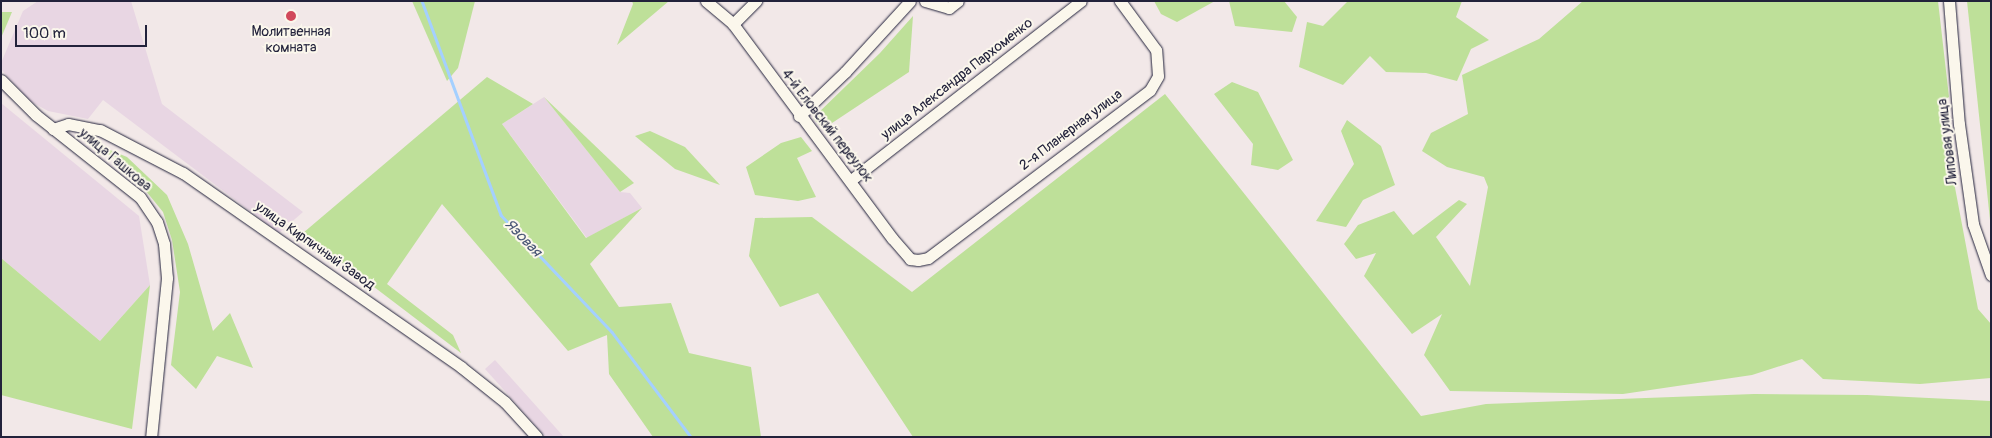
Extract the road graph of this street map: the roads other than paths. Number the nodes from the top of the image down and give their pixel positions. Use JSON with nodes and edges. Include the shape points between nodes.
{"nodes":[{"id":1,"x":706,"y":1,"type":"edge"},
{"id":2,"x":756,"y":1,"type":"edge"},
{"id":3,"x":910,"y":1,"type":"edge"},
{"id":4,"x":925,"y":1,"type":"edge"},
{"id":5,"x":958,"y":1,"type":"edge"},
{"id":6,"x":1081,"y":1,"type":"edge"},
{"id":7,"x":1120,"y":1,"type":"edge"},
{"id":8,"x":1949,"y":1,"type":"edge"},
{"id":9,"x":733,"y":24,"type":"junction"},
{"id":10,"x":1,"y":80,"type":"edge"},
{"id":11,"x":799,"y":116,"type":"junction"},
{"id":12,"x":53,"y":129,"type":"junction"},
{"id":13,"x":851,"y":180,"type":"junction"},
{"id":14,"x":928,"y":258,"type":"joint"},
{"id":15,"x":1991,"y":275,"type":"edge"},
{"id":16,"x":151,"y":437,"type":"edge"},
{"id":17,"x":537,"y":437,"type":"edge"}],
"edges":[{"from":1,"to":9,"type":"street","name":"4-й Еловский переулок"},
{"from":2,"to":9,"type":"street"},
{"from":3,"to":11,"type":"street","via":[[845,72]]},
{"from":4,"to":5,"type":"street","via":[[949,8]]},
{"from":6,"to":13,"type":"street","name":"улица Александра Пархоменко"},
{"from":7,"to":14,"type":"street","name":"2-я Планерная улица","via":[[1156,50],[1158,76],[1150,90]]},
{"from":8,"to":15,"type":"street","name":"Липовая улица","via":[[1959,124],[1973,224]]},
{"from":9,"to":11,"type":"street","name":"4-й Еловский переулок"},
{"from":10,"to":12,"type":"street","name":"улица Гашкова"},
{"from":11,"to":13,"type":"street","name":"4-й Еловский переулок"},
{"from":12,"to":16,"type":"street","name":"улица Гашкова","via":[[140,197],[161,233],[167,278]]},
{"from":12,"to":17,"type":"street","name":"улица Кирпичный Завод","via":[[68,124],[100,130],[183,173],[461,367],[505,402]]},
{"from":13,"to":14,"type":"street","name":"4-й Еловский переулок","via":[[910,259]]}]}
